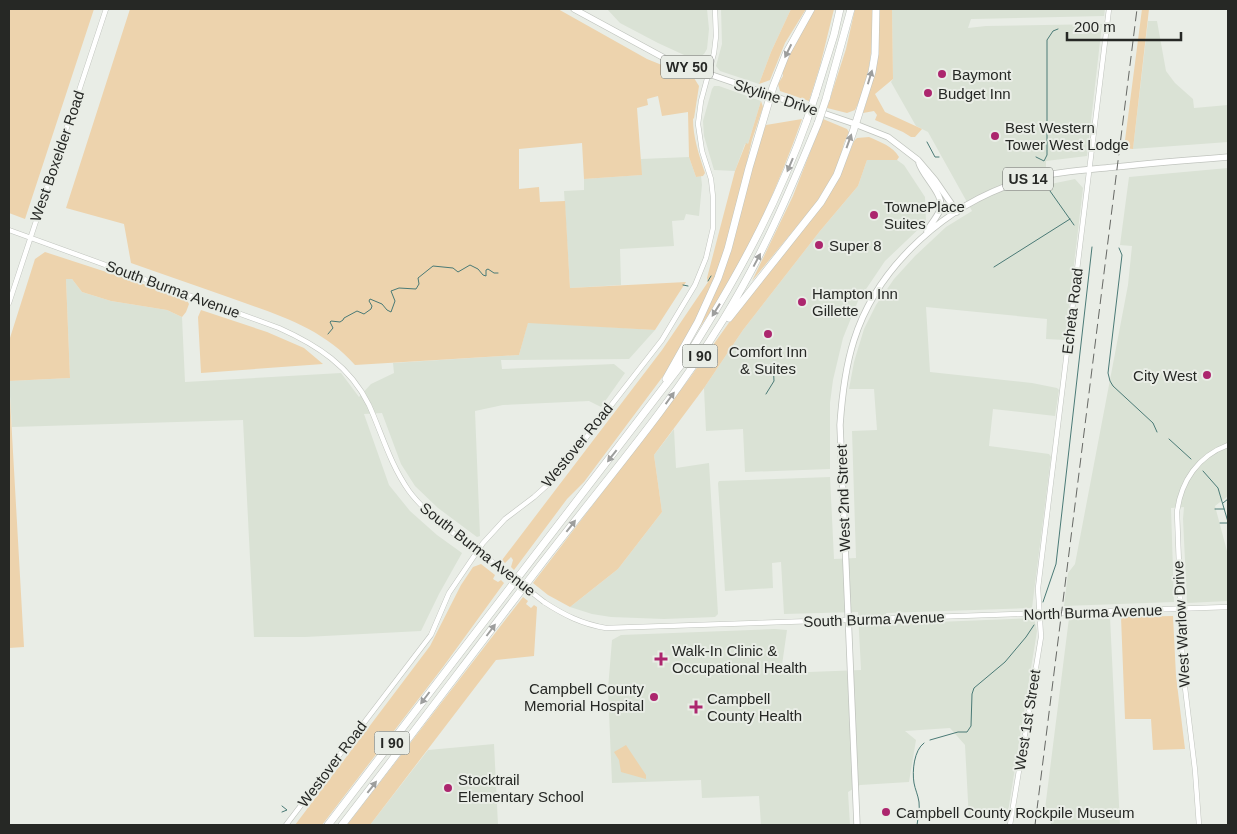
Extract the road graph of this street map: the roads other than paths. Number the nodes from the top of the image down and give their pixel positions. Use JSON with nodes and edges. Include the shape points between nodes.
{"nodes":[{"id":1,"x":106,"y":9,"type":"edge"},
{"id":2,"x":574,"y":9,"type":"edge"},
{"id":3,"x":715,"y":9,"type":"edge"},
{"id":4,"x":811,"y":9,"type":"edge"},
{"id":5,"x":840,"y":9,"type":"edge"},
{"id":6,"x":851,"y":9,"type":"edge"},
{"id":7,"x":876,"y":9,"type":"edge"},
{"id":8,"x":1109,"y":9,"type":"edge"},
{"id":9,"x":708,"y":74,"type":"junction"},
{"id":10,"x":770,"y":95,"type":"junction"},
{"id":11,"x":855,"y":124,"type":"junction"},
{"id":12,"x":1228,"y":157,"type":"edge"},
{"id":13,"x":918,"y":160,"type":"junction"},
{"id":14,"x":1090,"y":169,"type":"junction"},
{"id":15,"x":957,"y":212,"type":"junction"},
{"id":16,"x":9,"y":230,"type":"edge"},
{"id":17,"x":926,"y":233,"type":"junction"},
{"id":18,"x":30,"y":237,"type":"junction"},
{"id":19,"x":9,"y":304,"type":"edge"},
{"id":20,"x":693,"y":367,"type":"junction"},
{"id":21,"x":626,"y":438,"type":"junction"},
{"id":22,"x":1228,"y":445,"type":"edge"},
{"id":23,"x":477,"y":551,"type":"junction"},
{"id":24,"x":1228,"y":607,"type":"edge"},
{"id":25,"x":1180,"y":609,"type":"junction"},
{"id":26,"x":1039,"y":614,"type":"junction"},
{"id":27,"x":958,"y":616,"type":"joint"},
{"id":28,"x":848,"y":620,"type":"junction"},
{"id":29,"x":286,"y":825,"type":"edge"},
{"id":30,"x":328,"y":825,"type":"edge"},
{"id":31,"x":342,"y":825,"type":"edge"},
{"id":32,"x":857,"y":825,"type":"edge"},
{"id":33,"x":1010,"y":825,"type":"edge"},
{"id":34,"x":1199,"y":825,"type":"edge"}],
"edges":[{"from":1,"to":18,"type":"street","name":"West Boxelder Road"},
{"from":2,"to":9,"type":"main road","name":"Skyline Drive","number":"WY 50","via":[[652,52]]},
{"from":3,"to":9,"type":"street","name":"Westover Road","via":[[716,36]]},
{"from":4,"to":10,"type":"highway","number":"I 90","one_way":true,"via":[[786,54]]},
{"from":5,"to":21,"type":"highway","number":"I 90","one_way":true,"bridge":true,"via":[[807,120],[779,192],[751,249],[687,357]]},
{"from":20,"to":6,"type":"highway","number":"I 90","one_way":true,"bridge":true,"via":[[737,297],[787,199],[818,124]]},
{"from":11,"to":7,"type":"highway","number":"I 90","one_way":true,"via":[[872,72]]},
{"from":8,"to":14,"type":"street","name":"Echeta Road"},
{"from":9,"to":10,"type":"main road","name":"Skyline Drive","number":"WY 50"},
{"from":9,"to":23,"type":"street","name":"Westover Road","via":[[698,124],[711,179],[714,213],[710,245],[695,285],[662,340],[553,480],[505,519]]},
{"from":10,"to":11,"type":"main road","name":"Skyline Drive"},
{"from":10,"to":21,"type":"highway","number":"I 90","via":[[718,278],[686,347]]},
{"from":11,"to":13,"type":"main road","name":"Skyline Drive","via":[[888,137]]},
{"from":20,"to":11,"type":"highway","number":"I 90","one_way":true,"via":[[821,202],[837,175]]},
{"from":12,"to":14,"type":"main road","number":"US 14"},
{"from":13,"to":15,"type":"main road","name":"Skyline Drive"},
{"from":13,"to":17,"type":"main road","via":[[941,204]]},
{"from":14,"to":15,"type":"main road","number":"US 14","via":[[1024,180]]},
{"from":14,"to":26,"type":"street","name":"Echeta Road","via":[[1038,588]]},
{"from":15,"to":17,"type":"main road","name":"West 2nd Street"},
{"from":16,"to":18,"type":"street","name":"South Burma Avenue"},
{"from":17,"to":28,"type":"main road","name":"West 2nd Street","via":[[901,259],[872,298],[860,322],[845,371],[840,432]]},
{"from":18,"to":19,"type":"street","name":"West Boxelder Road"},
{"from":18,"to":23,"type":"street","name":"South Burma Avenue","via":[[279,328],[324,352],[359,388],[397,472],[414,497]]},
{"from":31,"to":20,"type":"highway","number":"I 90","one_way":true},
{"from":21,"to":30,"type":"highway","number":"I 90","one_way":true},
{"from":22,"to":25,"type":"street","name":"West Warlow Drive","via":[[1199,463],[1181,490],[1176,526]]},
{"from":23,"to":28,"type":"street","name":"South Burma Avenue","bridge":true,"via":[[562,614],[606,628]]},
{"from":23,"to":29,"type":"street","name":"Westover Road","via":[[448,593],[430,635]]},
{"from":24,"to":25,"type":"street","name":"North Burma Avenue"},
{"from":25,"to":26,"type":"street","name":"North Burma Avenue"},
{"from":25,"to":34,"type":"street","name":"West Warlow Drive"},
{"from":26,"to":27,"type":"street","name":"North Burma Avenue"},
{"from":26,"to":33,"type":"street","name":"West 1st Street","via":[[1041,637]]},
{"from":27,"to":28,"type":"street","name":"South Burma Avenue"},
{"from":28,"to":32,"type":"main road","name":"West 2nd Street"}]}
